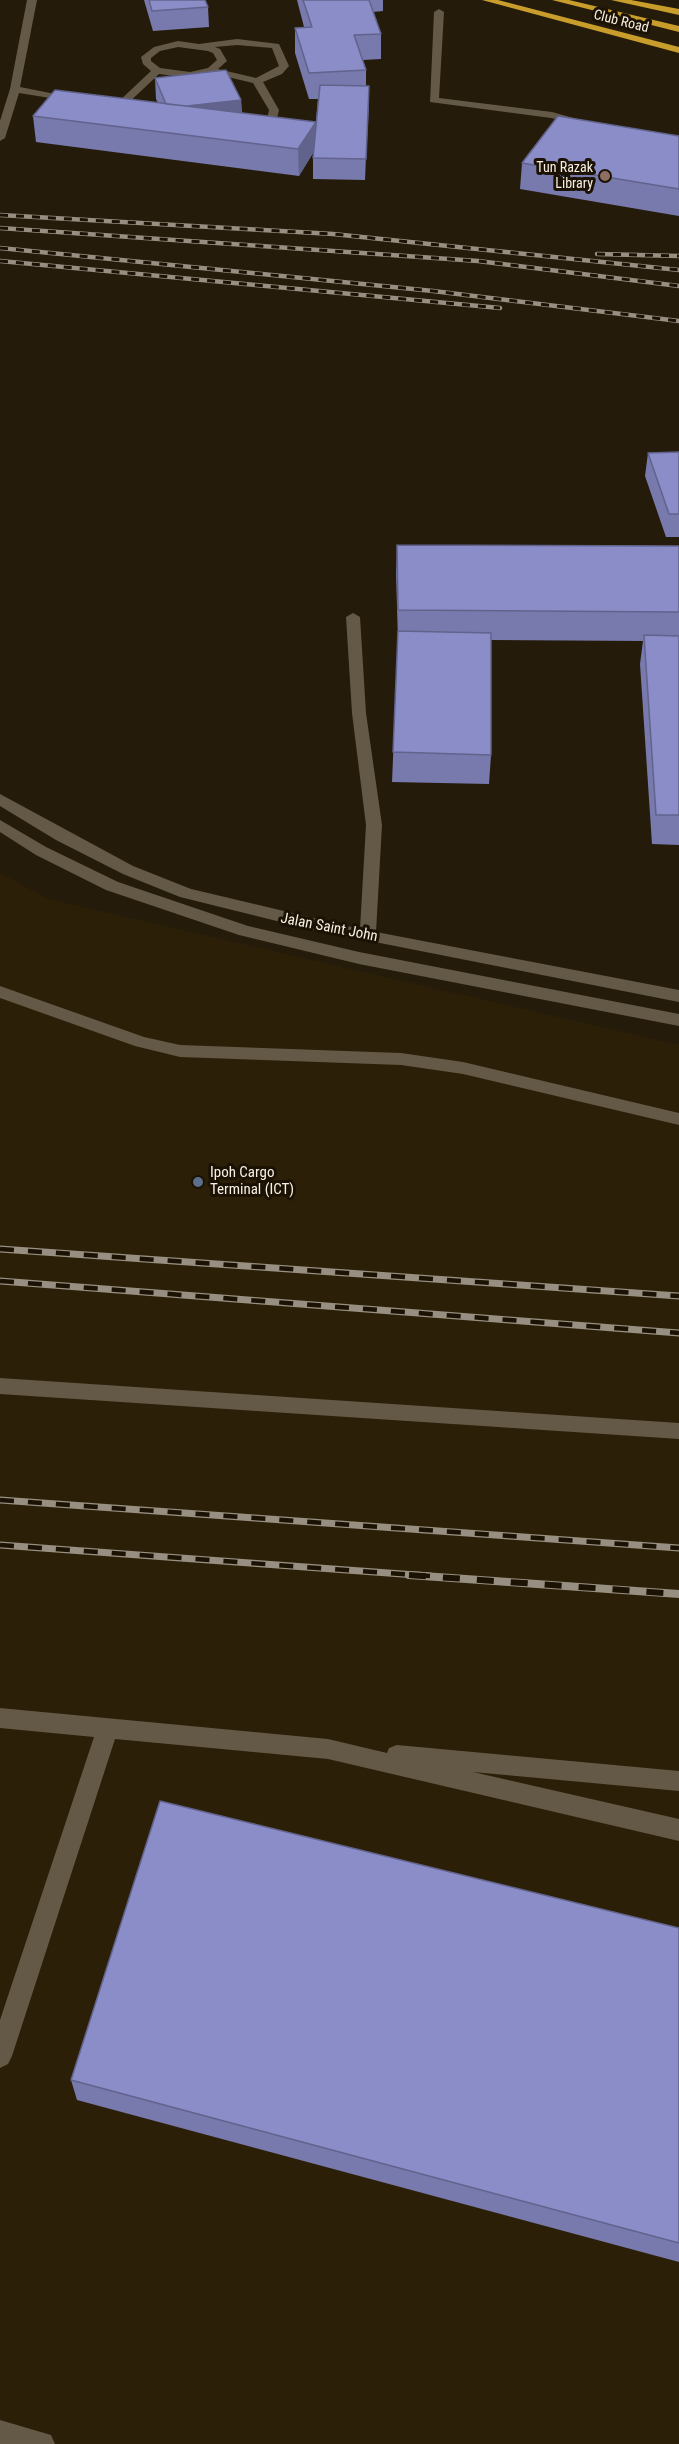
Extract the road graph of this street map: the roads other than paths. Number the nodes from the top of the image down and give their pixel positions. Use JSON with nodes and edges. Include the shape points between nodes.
{"nodes":[{"id":1,"x":32,"y":0,"type":"edge"},
{"id":2,"x":487,"y":0,"type":"edge"},
{"id":3,"x":558,"y":0,"type":"edge"},
{"id":4,"x":616,"y":0,"type":"edge"},
{"id":5,"x":642,"y":0,"type":"edge"},
{"id":6,"x":679,"y":11,"type":"edge"},
{"id":7,"x":439,"y":12,"type":"dead end"},
{"id":8,"x":679,"y":29,"type":"edge"},
{"id":9,"x":201,"y":45,"type":"junction"},
{"id":10,"x":679,"y":50,"type":"edge"},
{"id":11,"x":211,"y":70,"type":"junction"},
{"id":12,"x":157,"y":71,"type":"junction"},
{"id":13,"x":257,"y":81,"type":"junction"},
{"id":14,"x":15,"y":89,"type":"junction"},
{"id":15,"x":84,"y":100,"type":"edge"},
{"id":16,"x":96,"y":102,"type":"edge"},
{"id":17,"x":596,"y":128,"type":"edge"},
{"id":18,"x":269,"y":133,"type":"edge"},
{"id":19,"x":0,"y":138,"type":"edge"},
{"id":20,"x":353,"y":617,"type":"dead end"},
{"id":21,"x":0,"y":799,"type":"edge"},
{"id":22,"x":0,"y":825,"type":"edge"},
{"id":23,"x":368,"y":936,"type":"junction"},
{"id":24,"x":0,"y":992,"type":"edge"},
{"id":25,"x":679,"y":996,"type":"edge"},
{"id":26,"x":679,"y":1020,"type":"edge"},
{"id":27,"x":679,"y":1119,"type":"edge"},
{"id":28,"x":0,"y":1386,"type":"edge"},
{"id":29,"x":679,"y":1431,"type":"edge"},
{"id":30,"x":0,"y":1718,"type":"edge"},
{"id":31,"x":108,"y":1728,"type":"junction"},
{"id":32,"x":328,"y":1749,"type":"junction"},
{"id":33,"x":679,"y":1781,"type":"edge"},
{"id":34,"x":679,"y":1830,"type":"edge"},
{"id":35,"x":0,"y":2056,"type":"edge"},
{"id":36,"x":0,"y":2433,"type":"edge"},
{"id":37,"x":42,"y":2444,"type":"edge"}],
"edges":[{"from":1,"to":14,"type":"street"},
{"from":2,"to":10,"type":"highway","name":"Club Road"},
{"from":3,"to":8,"type":"highway"},
{"from":4,"to":6,"type":"highway"},
{"from":5,"to":6,"type":"highway","name":"Club Road"},
{"from":7,"to":17,"type":"street","via":[[434,100],[552,115]]},
{"from":9,"to":11,"type":"street","via":[[221,56],[222,61]]},
{"from":9,"to":12,"type":"street","via":[[178,44],[157,49],[146,57],[146,62]]},
{"from":9,"to":13,"type":"street","via":[[237,42],[276,46],[284,66]]},
{"from":11,"to":12,"type":"street","via":[[178,75]]},
{"from":11,"to":13,"type":"street"},
{"from":12,"to":16,"type":"street","via":[[119,106]]},
{"from":13,"to":18,"type":"street","via":[[274,111]]},
{"from":14,"to":15,"type":"street"},
{"from":14,"to":19,"type":"street"},
{"from":20,"to":23,"type":"street","via":[[359,713],[374,825]]},
{"from":21,"to":23,"type":"street","name":"Jalan Saint John","via":[[128,870],[186,893]]},
{"from":22,"to":26,"type":"street","name":"Jalan Saint John","via":[[41,851],[112,886],[245,931],[359,958]]},
{"from":23,"to":25,"type":"street","name":"Jalan Saint John"},
{"from":24,"to":27,"type":"street","via":[[141,1042],[180,1051],[401,1059],[463,1068]]},
{"from":28,"to":29,"type":"street"},
{"from":30,"to":31,"type":"street"},
{"from":31,"to":32,"type":"street"},
{"from":31,"to":35,"type":"street"},
{"from":32,"to":33,"type":"street"},
{"from":32,"to":34,"type":"street"},
{"from":36,"to":37,"type":"street"}]}
